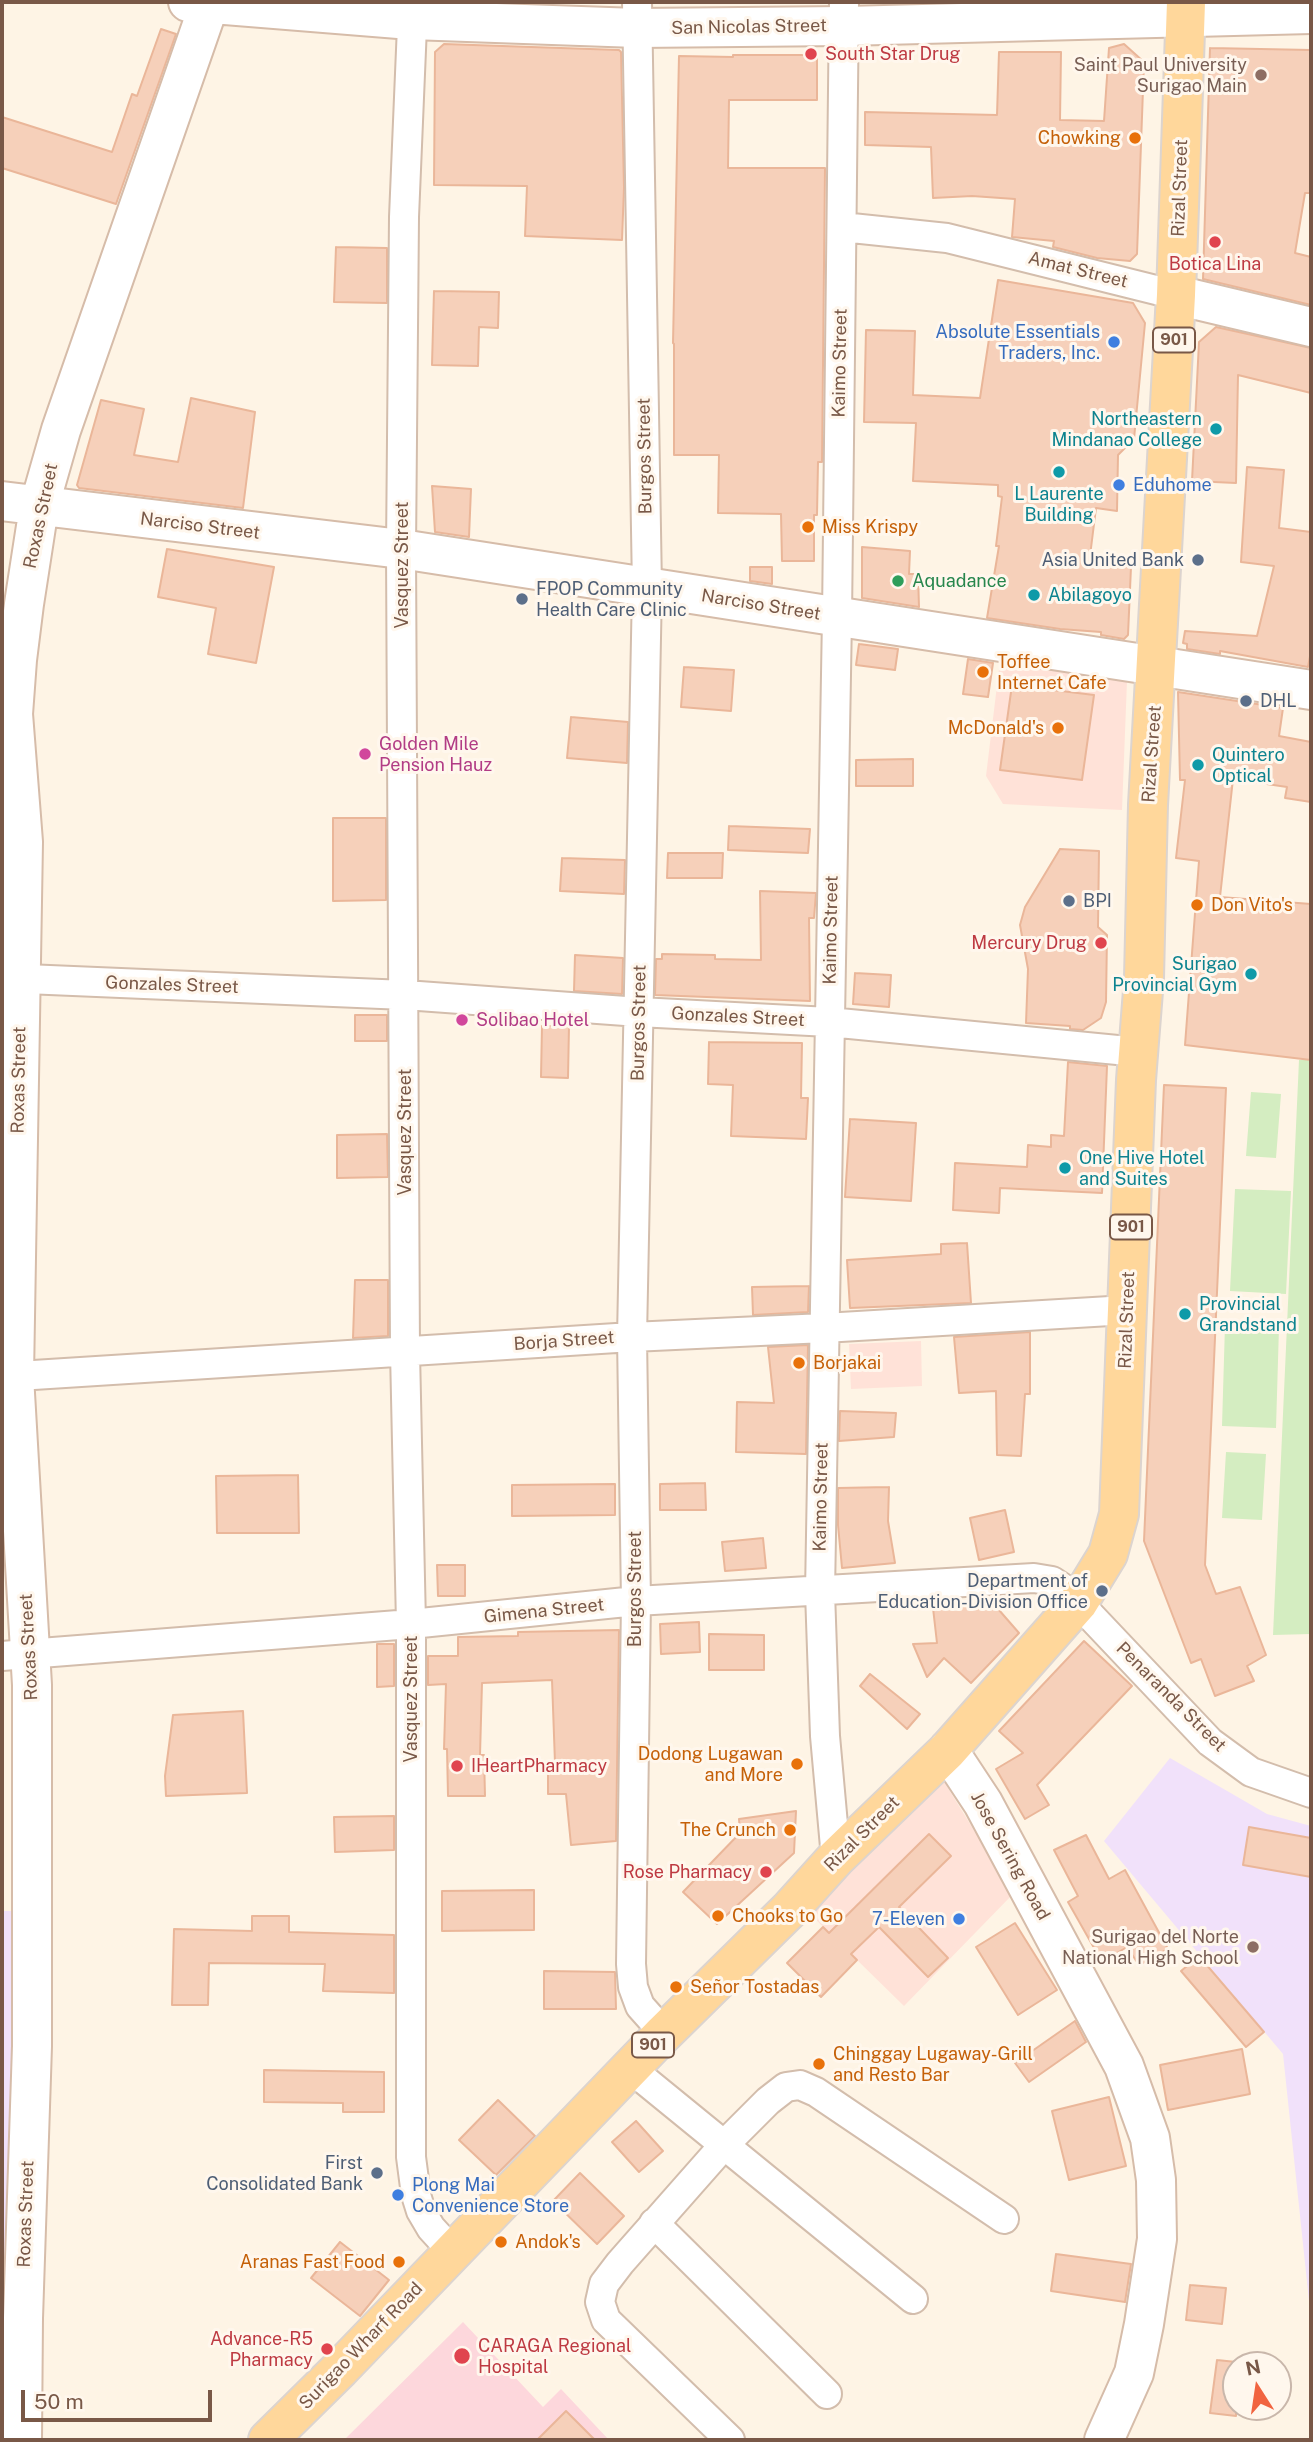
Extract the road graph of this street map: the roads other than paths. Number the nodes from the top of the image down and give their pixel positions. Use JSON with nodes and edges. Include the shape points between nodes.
{"nodes":[{"id":1,"x":202,"y":3,"type":"edge"},
{"id":2,"x":1186,"y":8,"type":"edge"},
{"id":3,"x":412,"y":11,"type":"edge"},
{"id":4,"x":1311,"y":13,"type":"edge"},
{"id":5,"x":844,"y":14,"type":"edge"},
{"id":6,"x":637,"y":15,"type":"edge"},
{"id":7,"x":842,"y":227,"type":"junction"},
{"id":8,"x":1176,"y":295,"type":"junction"},
{"id":9,"x":1311,"y":327,"type":"edge"},
{"id":10,"x":2,"y":501,"type":"edge"},
{"id":11,"x":39,"y":507,"type":"junction"},
{"id":12,"x":401,"y":549,"type":"junction"},
{"id":13,"x":647,"y":588,"type":"junction"},
{"id":14,"x":837,"y":617,"type":"junction"},
{"id":15,"x":1157,"y":665,"type":"junction"},
{"id":16,"x":1311,"y":690,"type":"edge"},
{"id":17,"x":11,"y":978,"type":"edge"},
{"id":18,"x":405,"y":995,"type":"junction"},
{"id":19,"x":639,"y":1012,"type":"junction"},
{"id":20,"x":829,"y":1022,"type":"junction"},
{"id":21,"x":1138,"y":1052,"type":"junction"},
{"id":22,"x":1128,"y":1310,"type":"junction"},
{"id":23,"x":824,"y":1328,"type":"junction"},
{"id":24,"x":632,"y":1337,"type":"junction"},
{"id":25,"x":405,"y":1352,"type":"junction"},
{"id":26,"x":8,"y":1377,"type":"edge"},
{"id":27,"x":820,"y":1592,"type":"junction"},
{"id":28,"x":636,"y":1601,"type":"junction"},
{"id":29,"x":1078,"y":1603,"type":"junction"},
{"id":30,"x":411,"y":1624,"type":"junction"},
{"id":31,"x":16,"y":1655,"type":"edge"},
{"id":32,"x":948,"y":1750,"type":"junction"},
{"id":33,"x":1311,"y":1793,"type":"edge"},
{"id":34,"x":836,"y":1858,"type":"junction"},
{"id":35,"x":664,"y":2033,"type":"junction"},
{"id":36,"x":631,"y":2069,"type":"junction"},
{"id":37,"x":724,"y":2145,"type":"junction"},
{"id":38,"x":1004,"y":2219,"type":"dead end"},
{"id":39,"x":654,"y":2222,"type":"junction"},
{"id":40,"x":453,"y":2251,"type":"junction"},
{"id":41,"x":913,"y":2299,"type":"dead end"},
{"id":42,"x":827,"y":2394,"type":"dead end"},
{"id":43,"x":22,"y":2440,"type":"edge"},
{"id":44,"x":268,"y":2440,"type":"edge"},
{"id":45,"x":730,"y":2440,"type":"edge"},
{"id":46,"x":1104,"y":2440,"type":"edge"}],
"edges":[{"from":1,"to":3,"type":"street","name":"San Nicolas Street"},
{"from":1,"to":11,"type":"street","name":"Roxas Street"},
{"from":2,"to":4,"type":"street","name":"San Nicolas Street"},
{"from":2,"to":5,"type":"street","name":"San Nicolas Street"},
{"from":2,"to":8,"type":"main road","name":"Rizal Street","number":"901"},
{"from":3,"to":6,"type":"street","name":"San Nicolas Street"},
{"from":3,"to":12,"type":"street","name":"Vasquez Street","via":[[404,217]]},
{"from":5,"to":6,"type":"street","name":"San Nicolas Street"},
{"from":5,"to":7,"type":"street","name":"Kaimo Street"},
{"from":6,"to":13,"type":"street","name":"Burgos Street"},
{"from":7,"to":8,"type":"street","name":"Amat Street","via":[[947,238]]},
{"from":7,"to":14,"type":"street","name":"Kaimo Street"},
{"from":8,"to":9,"type":"street","name":"Amat Street"},
{"from":8,"to":15,"type":"main road","name":"Rizal Street","number":"901"},
{"from":10,"to":11,"type":"street","name":"Narciso Street"},
{"from":11,"to":12,"type":"street","name":"Narciso Street"},
{"from":11,"to":17,"type":"street","name":"Roxas Street","via":[[23,604],[13,714],[23,842]]},
{"from":12,"to":13,"type":"street","name":"Narciso Street"},
{"from":12,"to":18,"type":"street","name":"Vasquez Street"},
{"from":13,"to":14,"type":"street","name":"Narciso Street"},
{"from":13,"to":19,"type":"street","name":"Burgos Street"},
{"from":14,"to":15,"type":"street","name":"Narciso Street"},
{"from":14,"to":20,"type":"street","name":"Kaimo Street"},
{"from":15,"to":16,"type":"street","name":"Narciso Street"},
{"from":15,"to":21,"type":"main road","name":"Rizal Street","number":"901"},
{"from":17,"to":18,"type":"street","name":"Gonzales Street"},
{"from":17,"to":26,"type":"street","name":"Roxas Street"},
{"from":18,"to":19,"type":"street","name":"Gonzales Street"},
{"from":18,"to":25,"type":"street","name":"Vasquez Street"},
{"from":19,"to":20,"type":"street","name":"Gonzales Street"},
{"from":19,"to":24,"type":"street","name":"Burgos Street"},
{"from":20,"to":21,"type":"street","name":"Gonzales Street"},
{"from":20,"to":23,"type":"street","name":"Kaimo Street"},
{"from":21,"to":22,"type":"main road","name":"Rizal Street","number":"901"},
{"from":22,"to":23,"type":"street","name":"Borja Street"},
{"from":22,"to":29,"type":"main road","name":"Rizal Street","number":"901","via":[[1119,1514],[1108,1554]]},
{"from":23,"to":24,"type":"street","name":"Borja Street"},
{"from":23,"to":27,"type":"street","name":"Kaimo Street"},
{"from":24,"to":25,"type":"street","name":"Borja Street"},
{"from":24,"to":28,"type":"street","name":"Burgos Street"},
{"from":25,"to":26,"type":"street","name":"Borja Street"},
{"from":25,"to":30,"type":"street","name":"Vasquez Street"},
{"from":26,"to":31,"type":"street","name":"Roxas Street"},
{"from":27,"to":28,"type":"street","name":"Gimena Street"},
{"from":27,"to":29,"type":"street","name":"Gimena Street","via":[[1034,1578],[1052,1581]]},
{"from":27,"to":34,"type":"street","name":"Kaimo Street","via":[[825,1736]]},
{"from":28,"to":30,"type":"street","name":"Gimena Street"},
{"from":28,"to":35,"type":"street","name":"Burgos Street","via":[[631,1964],[640,2006]]},
{"from":29,"to":32,"type":"main road","name":"Rizal Street","number":"901"},
{"from":29,"to":33,"type":"street","name":"Penaranda Street","via":[[1210,1742],[1251,1772]]},
{"from":30,"to":31,"type":"street","name":"Gimena Street"},
{"from":30,"to":40,"type":"street","name":"Vasquez Street","via":[[411,2157],[421,2211]]},
{"from":31,"to":43,"type":"street","name":"Roxas Street","via":[[32,2046]]},
{"from":32,"to":34,"type":"main road","name":"Rizal Street","number":"901"},
{"from":32,"to":46,"type":"street","name":"Jose Sering Road","via":[[983,1802],[1124,2066],[1150,2138],[1157,2239],[1146,2312],[1135,2373]]},
{"from":34,"to":35,"type":"main road","name":"Rizal Street","number":"901"},
{"from":35,"to":36,"type":"main road","name":"Rizal Street","number":"901"},
{"from":36,"to":37,"type":"street"},
{"from":36,"to":40,"type":"main road","name":"Rizal Street","number":"901"},
{"from":37,"to":38,"type":"street","via":[[768,2101],[786,2087],[800,2085]]},
{"from":37,"to":39,"type":"street"},
{"from":37,"to":41,"type":"street"},
{"from":39,"to":42,"type":"street"},
{"from":39,"to":45,"type":"street","via":[[604,2284],[600,2302],[606,2320]]},
{"from":40,"to":44,"type":"main road","name":"Surigao Wharf Road","number":"901"}]}
